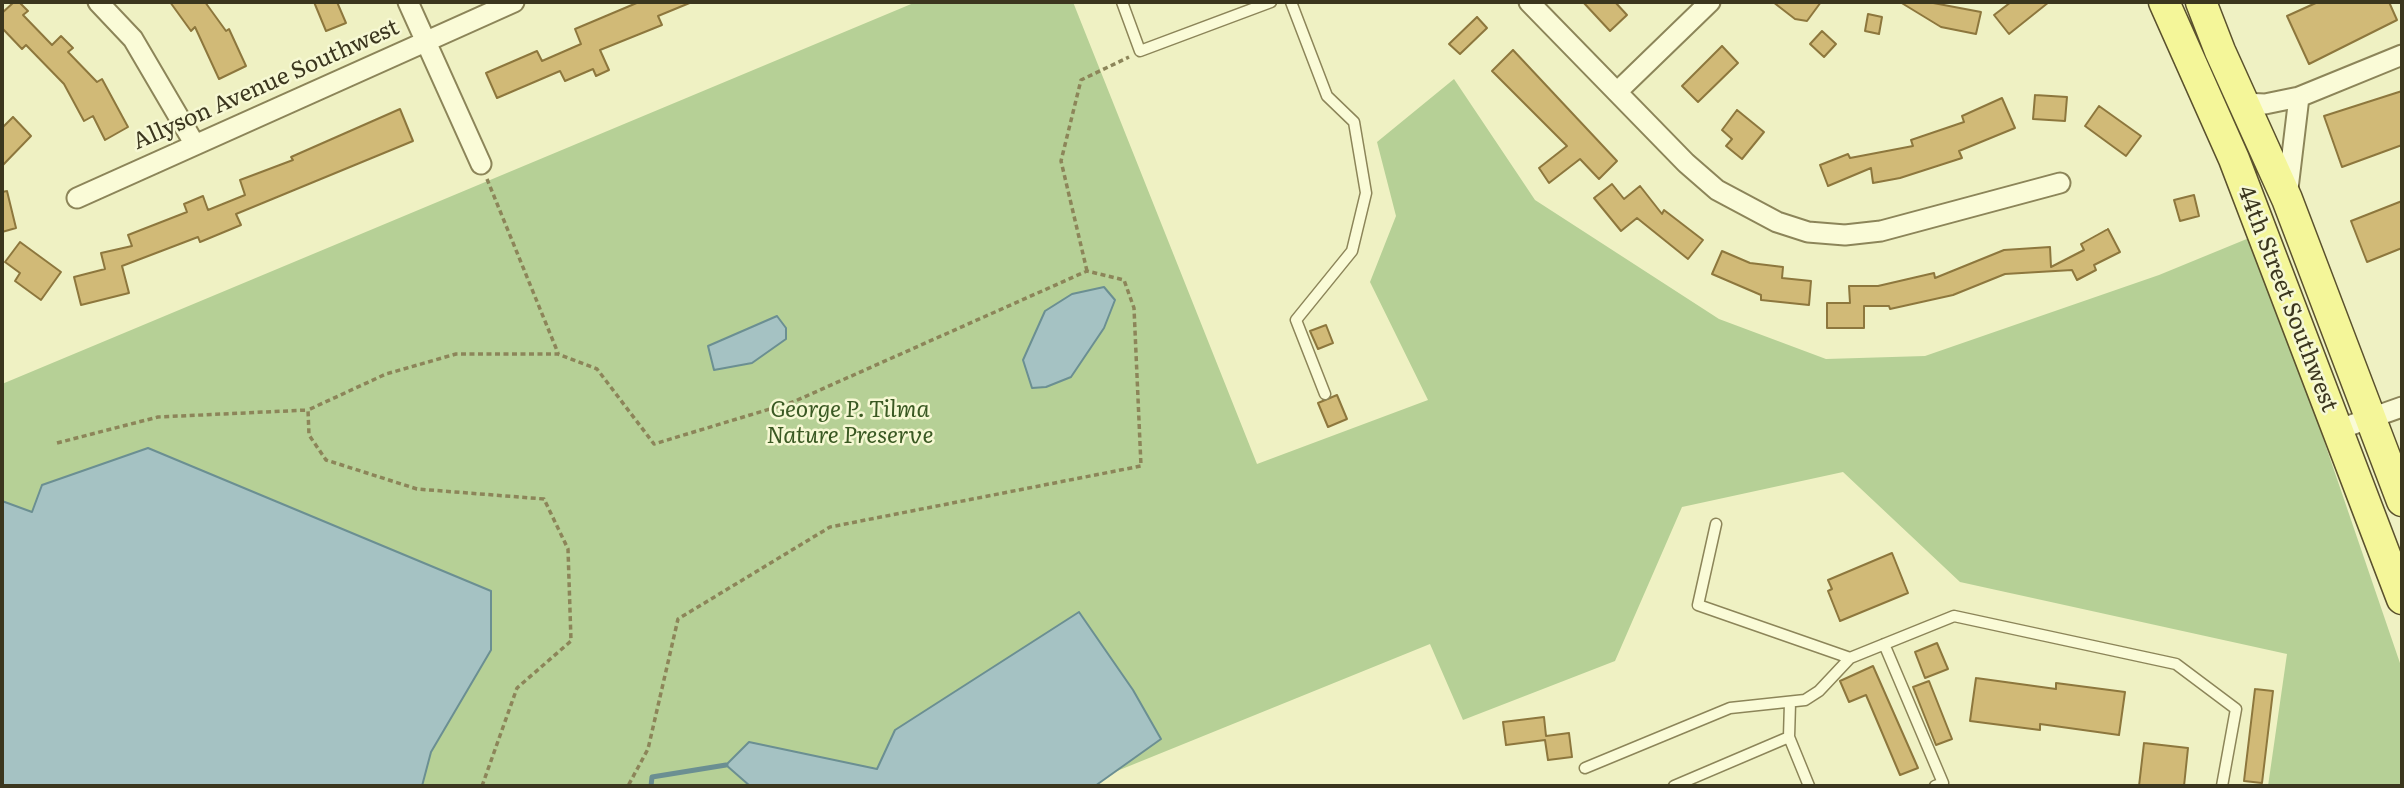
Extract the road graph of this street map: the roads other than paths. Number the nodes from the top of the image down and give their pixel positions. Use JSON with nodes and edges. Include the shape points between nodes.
{"nodes":[{"id":1,"x":97,"y":2,"type":"edge"},
{"id":2,"x":408,"y":2,"type":"edge"},
{"id":3,"x":514,"y":2,"type":"edge"},
{"id":4,"x":1122,"y":2,"type":"edge"},
{"id":5,"x":1238,"y":2,"type":"edge"},
{"id":6,"x":1272,"y":2,"type":"edge"},
{"id":7,"x":1291,"y":2,"type":"edge"},
{"id":8,"x":1529,"y":2,"type":"edge"},
{"id":9,"x":1710,"y":2,"type":"edge"},
{"id":10,"x":2164,"y":2,"type":"edge"},
{"id":11,"x":2201,"y":2,"type":"edge"},
{"id":12,"x":1242,"y":13,"type":"junction"},
{"id":13,"x":426,"y":41,"type":"junction"},
{"id":14,"x":2402,"y":55,"type":"edge"},
{"id":15,"x":1617,"y":92,"type":"junction"},
{"id":16,"x":2299,"y":97,"type":"junction"},
{"id":17,"x":2243,"y":103,"type":"junction"},
{"id":18,"x":194,"y":143,"type":"junction"},
{"id":19,"x":481,"y":164,"type":"road end"},
{"id":20,"x":2060,"y":183,"type":"dead end"},
{"id":21,"x":77,"y":198,"type":"dead end"},
{"id":22,"x":2287,"y":199,"type":"junction"},
{"id":23,"x":1325,"y":394,"type":"dead end"},
{"id":24,"x":2402,"y":407,"type":"edge"},
{"id":25,"x":2371,"y":416,"type":"junction"},
{"id":26,"x":2337,"y":430,"type":"junction"},
{"id":27,"x":2402,"y":501,"type":"edge"},
{"id":28,"x":1716,"y":524,"type":"dead end"},
{"id":29,"x":2402,"y":599,"type":"edge"},
{"id":30,"x":1884,"y":644,"type":"junction"},
{"id":31,"x":1850,"y":658,"type":"junction"},
{"id":32,"x":1790,"y":703,"type":"junction"},
{"id":33,"x":1789,"y":737,"type":"junction"},
{"id":34,"x":1585,"y":768,"type":"dead end"},
{"id":35,"x":1674,"y":786,"type":"edge"},
{"id":36,"x":1809,"y":786,"type":"edge"},
{"id":37,"x":1936,"y":786,"type":"edge"},
{"id":38,"x":2222,"y":786,"type":"edge"}],
"edges":[{"from":1,"to":18,"type":"street","via":[[133,39]]},
{"from":2,"to":13,"type":"street"},
{"from":3,"to":13,"type":"street","name":"Allyson Avenue Southwest"},
{"from":4,"to":12,"type":"lane","via":[[1140,51]]},
{"from":5,"to":12,"type":"lane"},
{"from":6,"to":12,"type":"lane"},
{"from":7,"to":23,"type":"lane","via":[[1327,96],[1354,122],[1366,193],[1352,251],[1296,320]]},
{"from":8,"to":15,"type":"street"},
{"from":9,"to":15,"type":"street"},
{"from":10,"to":26,"type":"main road","name":"44th Street Southwest","via":[[2234,159]]},
{"from":11,"to":17,"type":"main road","name":"44th Street Southwest"},
{"from":13,"to":18,"type":"street","name":"Allyson Avenue Southwest"},
{"from":13,"to":19,"type":"street"},
{"from":14,"to":16,"type":"street"},
{"from":15,"to":20,"type":"street","via":[[1717,190],[1768,218],[1808,232],[1845,235],[1881,231]]},
{"from":16,"to":17,"type":"street"},
{"from":16,"to":22,"type":"street"},
{"from":17,"to":22,"type":"main road","name":"44th Street Southwest"},
{"from":18,"to":21,"type":"street","name":"Allyson Avenue Southwest"},
{"from":22,"to":25,"type":"main road","name":"44th Street Southwest"},
{"from":24,"to":25,"type":"street"},
{"from":25,"to":26,"type":"street"},
{"from":25,"to":27,"type":"main road","name":"44th Street Southwest"},
{"from":26,"to":29,"type":"main road","name":"44th Street Southwest"},
{"from":28,"to":31,"type":"lane","via":[[1698,605]]},
{"from":30,"to":31,"type":"lane"},
{"from":30,"to":37,"type":"lane","via":[[1943,783]]},
{"from":30,"to":38,"type":"lane","via":[[1954,616],[2176,664],[2236,709]]},
{"from":31,"to":32,"type":"lane","via":[[1819,691]]},
{"from":32,"to":33,"type":"lane"},
{"from":32,"to":34,"type":"lane","via":[[1730,708]]},
{"from":33,"to":35,"type":"lane"},
{"from":33,"to":36,"type":"lane"}]}
